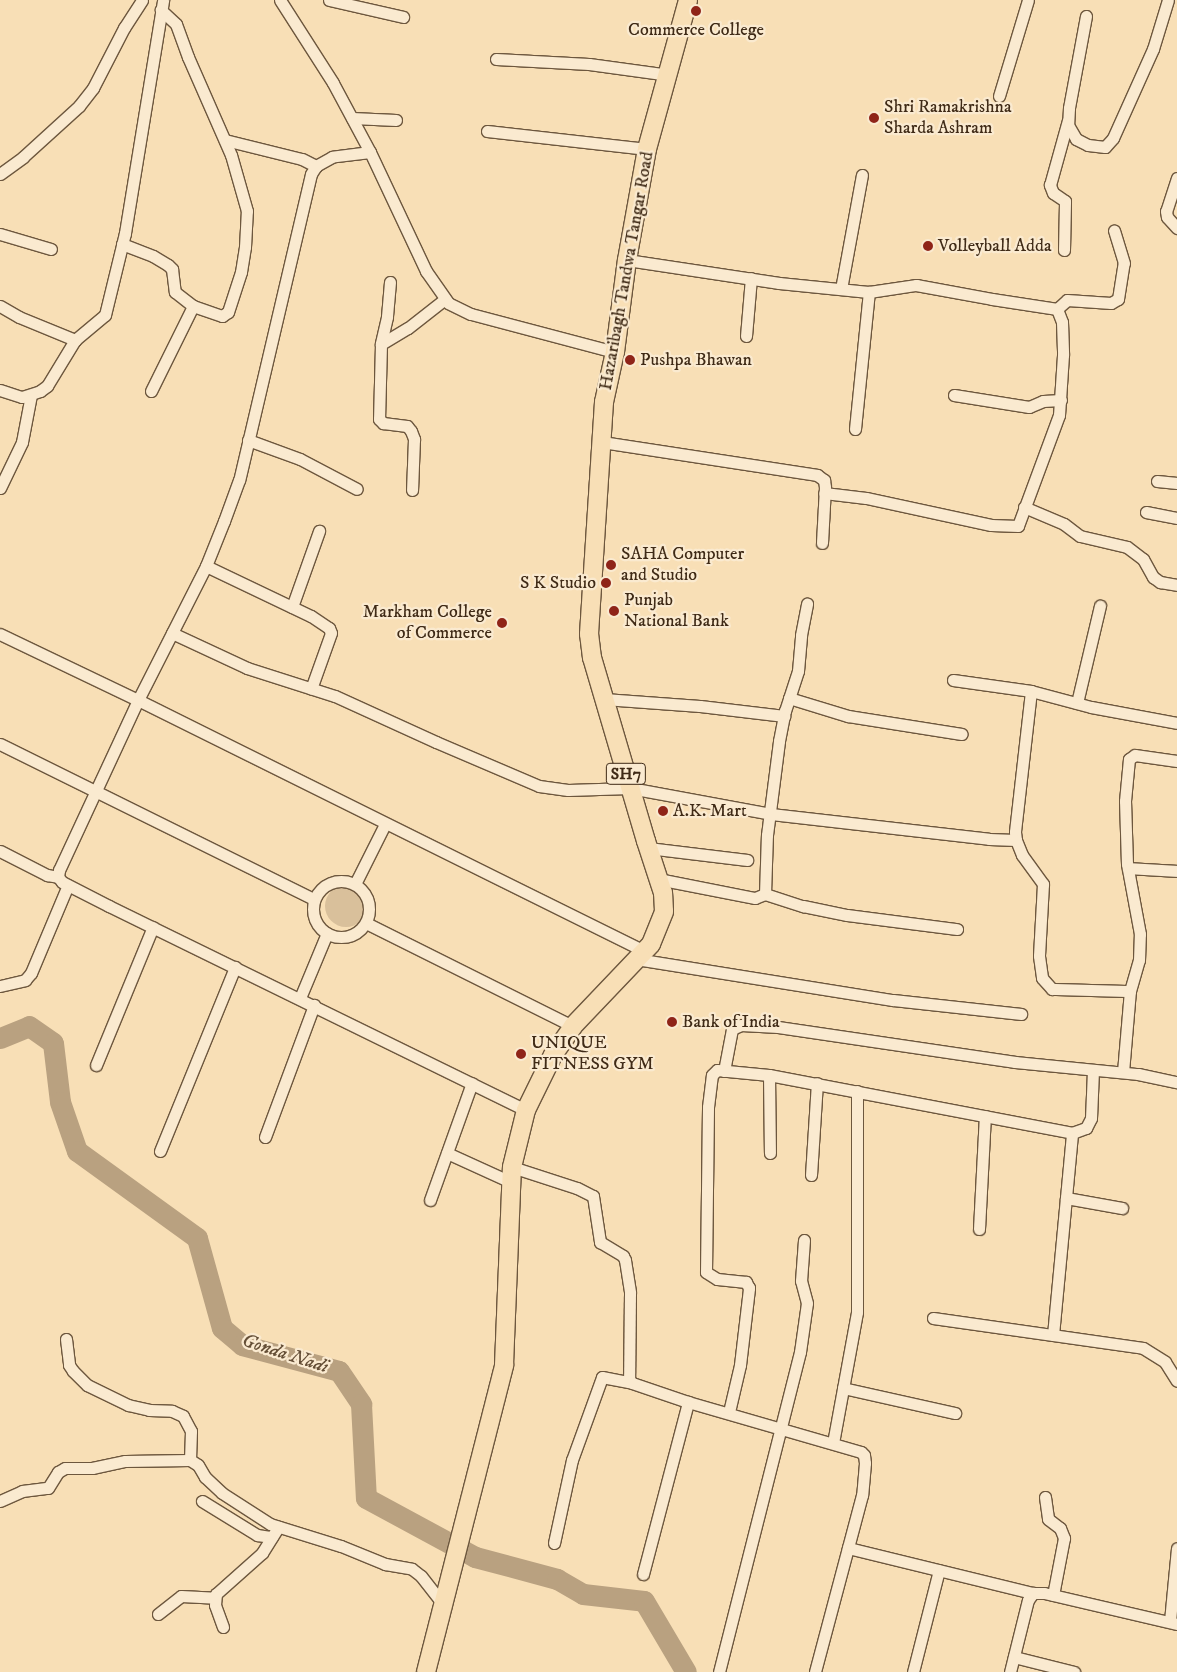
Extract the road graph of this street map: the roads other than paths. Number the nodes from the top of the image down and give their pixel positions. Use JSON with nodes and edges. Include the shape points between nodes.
{"nodes":[{"id":1,"x":142,"y":0,"type":"edge"},
{"id":2,"x":280,"y":0,"type":"edge"},
{"id":3,"x":329,"y":0,"type":"edge"},
{"id":4,"x":688,"y":0,"type":"edge"},
{"id":5,"x":1028,"y":0,"type":"edge"},
{"id":6,"x":1168,"y":0,"type":"edge"},
{"id":7,"x":162,"y":5,"type":"edge"},
{"id":8,"x":1086,"y":16,"type":"dead end"},
{"id":9,"x":403,"y":17,"type":"dead end"},
{"id":10,"x":496,"y":59,"type":"dead end"},
{"id":11,"x":669,"y":75,"type":"junction"},
{"id":12,"x":999,"y":96,"type":"dead end"},
{"id":13,"x":352,"y":118,"type":"junction"},
{"id":14,"x":1068,"y":119,"type":"junction"},
{"id":15,"x":396,"y":120,"type":"dead end"},
{"id":16,"x":487,"y":131,"type":"dead end"},
{"id":17,"x":225,"y":140,"type":"junction"},
{"id":18,"x":647,"y":149,"type":"junction"},
{"id":19,"x":370,"y":152,"type":"junction"},
{"id":20,"x":316,"y":166,"type":"junction"},
{"id":21,"x":0,"y":174,"type":"edge"},
{"id":22,"x":862,"y":175,"type":"dead end"},
{"id":23,"x":1177,"y":178,"type":"edge"},
{"id":24,"x":1177,"y":228,"type":"edge"},
{"id":25,"x":1114,"y":230,"type":"dead end"},
{"id":26,"x":0,"y":234,"type":"edge"},
{"id":27,"x":122,"y":244,"type":"junction"},
{"id":28,"x":51,"y":249,"type":"dead end"},
{"id":29,"x":1064,"y":250,"type":"dead end"},
{"id":30,"x":626,"y":260,"type":"junction"},
{"id":31,"x":751,"y":278,"type":"junction"},
{"id":32,"x":390,"y":282,"type":"dead end"},
{"id":33,"x":841,"y":289,"type":"junction"},
{"id":34,"x":869,"y":292,"type":"junction"},
{"id":35,"x":445,"y":299,"type":"junction"},
{"id":36,"x":0,"y":306,"type":"edge"},
{"id":37,"x":193,"y":306,"type":"junction"},
{"id":38,"x":1057,"y":309,"type":"junction"},
{"id":39,"x":746,"y":336,"type":"dead end"},
{"id":40,"x":75,"y":340,"type":"junction"},
{"id":41,"x":381,"y":344,"type":"junction"},
{"id":42,"x":615,"y":352,"type":"junction"},
{"id":43,"x":0,"y":390,"type":"edge"},
{"id":44,"x":151,"y":391,"type":"dead end"},
{"id":45,"x":31,"y":395,"type":"junction"},
{"id":46,"x":954,"y":395,"type":"dead end"},
{"id":47,"x":1061,"y":400,"type":"junction"},
{"id":48,"x":855,"y":429,"type":"dead end"},
{"id":49,"x":248,"y":440,"type":"junction"},
{"id":50,"x":602,"y":442,"type":"junction"},
{"id":51,"x":1158,"y":481,"type":"dead end"},
{"id":52,"x":1177,"y":483,"type":"edge"},
{"id":53,"x":0,"y":488,"type":"edge"},
{"id":54,"x":357,"y":489,"type":"dead end"},
{"id":55,"x":412,"y":490,"type":"dead end"},
{"id":56,"x":824,"y":493,"type":"junction"},
{"id":57,"x":1024,"y":507,"type":"junction"},
{"id":58,"x":1146,"y":512,"type":"dead end"},
{"id":59,"x":1177,"y":518,"type":"edge"},
{"id":60,"x":320,"y":531,"type":"dead end"},
{"id":61,"x":822,"y":543,"type":"dead end"},
{"id":62,"x":206,"y":566,"type":"junction"},
{"id":63,"x":1177,"y":585,"type":"edge"},
{"id":64,"x":808,"y":604,"type":"dead end"},
{"id":65,"x":1100,"y":606,"type":"dead end"},
{"id":66,"x":292,"y":607,"type":"junction"},
{"id":67,"x":172,"y":633,"type":"junction"},
{"id":68,"x":0,"y":634,"type":"edge"},
{"id":69,"x":953,"y":680,"type":"dead end"},
{"id":70,"x":310,"y":689,"type":"junction"},
{"id":71,"x":1031,"y":691,"type":"junction"},
{"id":72,"x":789,"y":698,"type":"junction"},
{"id":73,"x":604,"y":699,"type":"junction"},
{"id":74,"x":138,"y":700,"type":"junction"},
{"id":75,"x":1078,"y":703,"type":"junction"},
{"id":76,"x":784,"y":716,"type":"junction"},
{"id":77,"x":1177,"y":723,"type":"edge"},
{"id":78,"x":962,"y":734,"type":"dead end"},
{"id":79,"x":0,"y":744,"type":"edge"},
{"id":80,"x":1177,"y":761,"type":"edge"},
{"id":81,"x":630,"y":788,"type":"junction"},
{"id":82,"x":96,"y":792,"type":"junction"},
{"id":83,"x":771,"y":814,"type":"junction"},
{"id":84,"x":386,"y":824,"type":"junction"},
{"id":85,"x":1016,"y":840,"type":"junction"},
{"id":86,"x":648,"y":848,"type":"junction"},
{"id":87,"x":0,"y":851,"type":"edge"},
{"id":88,"x":747,"y":860,"type":"dead end"},
{"id":89,"x":1128,"y":868,"type":"junction"},
{"id":90,"x":1177,"y":871,"type":"edge"},
{"id":91,"x":58,"y":877,"type":"junction"},
{"id":92,"x":658,"y":878,"type":"junction"},
{"id":93,"x":355,"y":884,"type":"junction"},
{"id":94,"x":68,"y":885,"type":"junction"},
{"id":95,"x":765,"y":894,"type":"junction"},
{"id":96,"x":314,"y":899,"type":"junction"},
{"id":97,"x":366,"y":923,"type":"junction"},
{"id":98,"x":153,"y":927,"type":"junction"},
{"id":99,"x":957,"y":929,"type":"dead end"},
{"id":100,"x":327,"y":933,"type":"junction"},
{"id":101,"x":640,"y":955,"type":"junction"},
{"id":102,"x":236,"y":966,"type":"junction"},
{"id":103,"x":0,"y":986,"type":"edge"},
{"id":104,"x":1130,"y":991,"type":"junction"},
{"id":105,"x":300,"y":998,"type":"junction"},
{"id":106,"x":314,"y":1005,"type":"junction"},
{"id":107,"x":1021,"y":1014,"type":"dead end"},
{"id":108,"x":573,"y":1026,"type":"junction"},
{"id":109,"x":96,"y":1065,"type":"dead end"},
{"id":110,"x":724,"y":1071,"type":"junction"},
{"id":111,"x":1093,"y":1071,"type":"junction"},
{"id":112,"x":1122,"y":1072,"type":"junction"},
{"id":113,"x":769,"y":1075,"type":"junction"},
{"id":114,"x":1177,"y":1082,"type":"edge"},
{"id":115,"x":472,"y":1083,"type":"junction"},
{"id":116,"x":817,"y":1083,"type":"junction"},
{"id":117,"x":857,"y":1091,"type":"junction"},
{"id":118,"x":526,"y":1110,"type":"junction"},
{"id":119,"x":985,"y":1116,"type":"junction"},
{"id":120,"x":1072,"y":1133,"type":"junction"},
{"id":121,"x":265,"y":1137,"type":"dead end"},
{"id":122,"x":160,"y":1151,"type":"dead end"},
{"id":123,"x":447,"y":1152,"type":"junction"},
{"id":124,"x":770,"y":1153,"type":"dead end"},
{"id":125,"x":512,"y":1174,"type":"junction"},
{"id":126,"x":811,"y":1175,"type":"dead end"},
{"id":127,"x":1066,"y":1198,"type":"junction"},
{"id":128,"x":430,"y":1200,"type":"dead end"},
{"id":129,"x":1122,"y":1208,"type":"dead end"},
{"id":130,"x":979,"y":1229,"type":"dead end"},
{"id":131,"x":804,"y":1240,"type":"dead end"},
{"id":132,"x":933,"y":1318,"type":"dead end"},
{"id":133,"x":1053,"y":1335,"type":"junction"},
{"id":134,"x":66,"y":1339,"type":"dead end"},
{"id":135,"x":1177,"y":1381,"type":"edge"},
{"id":136,"x":630,"y":1382,"type":"junction"},
{"id":137,"x":843,"y":1388,"type":"junction"},
{"id":138,"x":688,"y":1402,"type":"junction"},
{"id":139,"x":729,"y":1412,"type":"junction"},
{"id":140,"x":956,"y":1413,"type":"dead end"},
{"id":141,"x":782,"y":1429,"type":"junction"},
{"id":142,"x":833,"y":1443,"type":"junction"},
{"id":143,"x":190,"y":1460,"type":"junction"},
{"id":144,"x":1045,"y":1497,"type":"dead end"},
{"id":145,"x":0,"y":1501,"type":"edge"},
{"id":146,"x":202,"y":1502,"type":"dead end"},
{"id":147,"x":275,"y":1532,"type":"junction"},
{"id":148,"x":554,"y":1543,"type":"dead end"},
{"id":149,"x":848,"y":1548,"type":"junction"},
{"id":150,"x":1177,"y":1548,"type":"edge"},
{"id":151,"x":939,"y":1570,"type":"junction"},
{"id":152,"x":643,"y":1574,"type":"dead end"},
{"id":153,"x":1033,"y":1593,"type":"junction"},
{"id":154,"x":1053,"y":1595,"type":"junction"},
{"id":155,"x":214,"y":1598,"type":"junction"},
{"id":156,"x":443,"y":1604,"type":"junction"},
{"id":157,"x":158,"y":1614,"type":"dead end"},
{"id":158,"x":1174,"y":1622,"type":"edge"},
{"id":159,"x":223,"y":1627,"type":"dead end"},
{"id":160,"x":1014,"y":1657,"type":"junction"},
{"id":161,"x":426,"y":1672,"type":"edge"},
{"id":162,"x":719,"y":1672,"type":"edge"},
{"id":163,"x":815,"y":1672,"type":"edge"},
{"id":164,"x":912,"y":1672,"type":"edge"},
{"id":165,"x":1010,"y":1672,"type":"edge"},
{"id":166,"x":1074,"y":1672,"type":"edge"}],
"edges":[{"from":1,"to":21,"type":"street","via":[[93,88],[79,106],[30,152]]},
{"from":2,"to":13,"type":"street"},
{"from":3,"to":9,"type":"street"},
{"from":4,"to":11,"type":"main road","name":"Hazaribagh Tandwa Tangar Road","number":"SH7"},
{"from":5,"to":12,"type":"street"},
{"from":6,"to":14,"type":"street","via":[[1153,49],[1110,144],[1101,147],[1076,139]]},
{"from":7,"to":17,"type":"street","via":[[176,24]]},
{"from":7,"to":27,"type":"street"},
{"from":8,"to":14,"type":"street"},
{"from":10,"to":11,"type":"street","via":[[589,64]]},
{"from":11,"to":18,"type":"main road","name":"Hazaribagh Tandwa Tangar Road","number":"SH7"},
{"from":13,"to":15,"type":"street"},
{"from":13,"to":19,"type":"street"},
{"from":14,"to":29,"type":"street","via":[[1050,185],[1053,193],[1065,201]]},
{"from":16,"to":18,"type":"street"},
{"from":17,"to":20,"type":"street","via":[[302,159]]},
{"from":17,"to":37,"type":"street","via":[[247,211],[241,272],[226,315]]},
{"from":18,"to":30,"type":"main road","name":"Hazaribagh Tandwa Tangar Road","number":"SH7"},
{"from":19,"to":20,"type":"street","via":[[332,157]]},
{"from":19,"to":35,"type":"street","via":[[426,271]]},
{"from":20,"to":49,"type":"street","via":[[311,174]]},
{"from":22,"to":33,"type":"street"},
{"from":23,"to":24,"type":"street","via":[[1166,211]]},
{"from":25,"to":38,"type":"street","via":[[1124,263],[1118,299],[1111,303],[1067,300]]},
{"from":26,"to":28,"type":"street"},
{"from":27,"to":37,"type":"street","via":[[153,256],[172,268],[175,292]]},
{"from":27,"to":40,"type":"street","via":[[105,315]]},
{"from":30,"to":31,"type":"street"},
{"from":30,"to":42,"type":"main road","name":"Hazaribagh Tandwa Tangar Road","number":"SH7"},
{"from":31,"to":33,"type":"street"},
{"from":31,"to":39,"type":"street"},
{"from":32,"to":41,"type":"street"},
{"from":33,"to":34,"type":"street"},
{"from":34,"to":38,"type":"street","via":[[916,285]]},
{"from":34,"to":48,"type":"street"},
{"from":35,"to":41,"type":"street"},
{"from":35,"to":42,"type":"street","via":[[471,314]]},
{"from":36,"to":40,"type":"street"},
{"from":37,"to":44,"type":"street"},
{"from":38,"to":47,"type":"street","via":[[1062,322]]},
{"from":40,"to":45,"type":"street","via":[[47,386]]},
{"from":41,"to":55,"type":"street","via":[[379,418],[382,423],[407,426],[411,431],[414,440]]},
{"from":42,"to":50,"type":"main road","name":"Hazaribagh Tandwa Tangar Road","number":"SH7","via":[[604,402]]},
{"from":43,"to":45,"type":"street","via":[[22,397]]},
{"from":45,"to":53,"type":"street","via":[[22,442]]},
{"from":46,"to":47,"type":"street","via":[[1028,407],[1043,401]]},
{"from":47,"to":57,"type":"street","via":[[1057,422]]},
{"from":49,"to":54,"type":"street","via":[[300,459]]},
{"from":49,"to":62,"type":"street","via":[[239,480]]},
{"from":50,"to":56,"type":"street","via":[[817,475],[824,480]]},
{"from":50,"to":73,"type":"main road","name":"Hazaribagh Tandwa Tangar Road","number":"SH7","via":[[590,634],[592,658]]},
{"from":51,"to":52,"type":"street"},
{"from":56,"to":57,"type":"street","via":[[866,498],[1015,528]]},
{"from":56,"to":61,"type":"street"},
{"from":57,"to":63,"type":"street","via":[[1064,524],[1080,536],[1127,547],[1143,559],[1153,577],[1160,582]]},
{"from":58,"to":59,"type":"street"},
{"from":60,"to":66,"type":"street"},
{"from":62,"to":66,"type":"street"},
{"from":62,"to":67,"type":"street"},
{"from":64,"to":72,"type":"street","via":[[798,671]]},
{"from":65,"to":75,"type":"street"},
{"from":66,"to":70,"type":"street","via":[[323,624],[331,633]]},
{"from":67,"to":70,"type":"street","via":[[247,668]]},
{"from":67,"to":74,"type":"street"},
{"from":68,"to":74,"type":"street"},
{"from":69,"to":71,"type":"street"},
{"from":70,"to":81,"type":"street","via":[[342,699],[539,786],[568,790]]},
{"from":71,"to":75,"type":"street"},
{"from":71,"to":85,"type":"street"},
{"from":72,"to":76,"type":"street"},
{"from":72,"to":78,"type":"street","via":[[848,716]]},
{"from":73,"to":76,"type":"street"},
{"from":73,"to":81,"type":"main road","name":"Hazaribagh Tandwa Tangar Road","number":"SH7"},
{"from":74,"to":82,"type":"street"},
{"from":74,"to":84,"type":"street"},
{"from":75,"to":77,"type":"street"},
{"from":76,"to":83,"type":"street"},
{"from":79,"to":82,"type":"street"},
{"from":80,"to":89,"type":"street","via":[[1135,755],[1129,759],[1125,801]]},
{"from":81,"to":83,"type":"street"},
{"from":81,"to":86,"type":"main road","name":"Hazaribagh Tandwa Tangar Road","number":"SH7"},
{"from":82,"to":91,"type":"street"},
{"from":82,"to":96,"type":"street"},
{"from":83,"to":85,"type":"street"},
{"from":83,"to":95,"type":"street"},
{"from":84,"to":93,"type":"street"},
{"from":84,"to":101,"type":"street"},
{"from":85,"to":104,"type":"street","via":[[1022,855],[1043,884],[1039,956],[1046,984],[1052,989],[1062,990]]},
{"from":86,"to":88,"type":"street"},
{"from":86,"to":92,"type":"main road","name":"Hazaribagh Tandwa Tangar Road","number":"SH7"},
{"from":87,"to":91,"type":"street","via":[[47,875]]},
{"from":89,"to":90,"type":"street"},
{"from":89,"to":104,"type":"street","via":[[1140,934],[1139,960]]},
{"from":91,"to":94,"type":"street"},
{"from":92,"to":95,"type":"street","via":[[755,898]]},
{"from":92,"to":101,"type":"main road","name":"Hazaribagh Tandwa Tangar Road","number":"SH7","via":[[664,911],[652,944]]},
{"from":93,"to":96,"type":"street","via":[[331,882]]},
{"from":93,"to":97,"type":"street","via":[[367,897]]},
{"from":94,"to":98,"type":"street"},
{"from":94,"to":103,"type":"street","via":[[31,973],[25,980]]},
{"from":95,"to":99,"type":"street","via":[[847,915]]},
{"from":96,"to":100,"type":"street","via":[[312,907],[316,922]]},
{"from":97,"to":100,"type":"street","via":[[360,930],[344,937]]},
{"from":97,"to":108,"type":"street"},
{"from":98,"to":102,"type":"street"},
{"from":98,"to":109,"type":"street"},
{"from":100,"to":105,"type":"street"},
{"from":101,"to":107,"type":"street","via":[[893,1000]]},
{"from":101,"to":108,"type":"main road","name":"Hazaribagh Tandwa Tangar Road","number":"SH7"},
{"from":102,"to":105,"type":"street"},
{"from":102,"to":122,"type":"street"},
{"from":104,"to":112,"type":"street"},
{"from":105,"to":106,"type":"street"},
{"from":106,"to":115,"type":"street"},
{"from":106,"to":121,"type":"street"},
{"from":108,"to":118,"type":"main road","name":"Hazaribagh Tandwa Tangar Road","number":"SH7","via":[[553,1055]]},
{"from":110,"to":111,"type":"street","via":[[732,1028],[741,1025],[778,1027]]},
{"from":110,"to":113,"type":"street"},
{"from":110,"to":139,"type":"street","via":[[717,1070],[712,1075],[708,1107],[706,1272],[717,1279],[746,1282],[749,1288],[740,1365]]},
{"from":111,"to":112,"type":"street"},
{"from":111,"to":120,"type":"street","via":[[1091,1118],[1086,1128]]},
{"from":112,"to":114,"type":"street"},
{"from":113,"to":116,"type":"street"},
{"from":113,"to":124,"type":"street"},
{"from":115,"to":118,"type":"street"},
{"from":115,"to":123,"type":"street"},
{"from":116,"to":117,"type":"street"},
{"from":116,"to":126,"type":"street"},
{"from":117,"to":119,"type":"street"},
{"from":117,"to":137,"type":"street","via":[[857,1312]]},
{"from":118,"to":125,"type":"main road","name":"Hazaribagh Tandwa Tangar Road","number":"SH7"},
{"from":119,"to":120,"type":"street"},
{"from":119,"to":130,"type":"street"},
{"from":120,"to":127,"type":"street"},
{"from":123,"to":125,"type":"street"},
{"from":123,"to":128,"type":"street"},
{"from":125,"to":136,"type":"street","via":[[577,1188],[593,1196],[600,1242],[625,1260],[630,1293]]},
{"from":125,"to":156,"type":"main road","name":"Hazaribagh Tandwa Tangar Road","number":"SH7","via":[[504,1365]]},
{"from":127,"to":129,"type":"street"},
{"from":127,"to":133,"type":"street"},
{"from":131,"to":141,"type":"street","via":[[801,1281],[807,1303],[800,1352]]},
{"from":132,"to":133,"type":"street"},
{"from":133,"to":135,"type":"street","via":[[1143,1348],[1164,1362]]},
{"from":134,"to":143,"type":"street","via":[[70,1365],[87,1385],[128,1404],[149,1410],[172,1411],[183,1416],[191,1431]]},
{"from":136,"to":138,"type":"street"},
{"from":136,"to":148,"type":"street","via":[[606,1377],[600,1382],[572,1460]]},
{"from":137,"to":140,"type":"street"},
{"from":137,"to":142,"type":"street"},
{"from":138,"to":139,"type":"street"},
{"from":138,"to":152,"type":"street"},
{"from":139,"to":141,"type":"street"},
{"from":141,"to":142,"type":"street"},
{"from":141,"to":162,"type":"street"},
{"from":142,"to":149,"type":"street","via":[[864,1455],[862,1495]]},
{"from":143,"to":145,"type":"street","via":[[125,1461],[92,1468],[65,1468],[58,1472],[48,1488],[22,1491]]},
{"from":143,"to":147,"type":"street","via":[[222,1493]]},
{"from":144,"to":154,"type":"street","via":[[1048,1519],[1060,1528],[1064,1538]]},
{"from":146,"to":147,"type":"street","via":[[257,1534]]},
{"from":147,"to":155,"type":"street","via":[[262,1553],[223,1586]]},
{"from":147,"to":156,"type":"street","via":[[342,1546],[385,1564],[412,1569]]},
{"from":149,"to":151,"type":"street"},
{"from":149,"to":163,"type":"street"},
{"from":150,"to":158,"type":"street"},
{"from":151,"to":153,"type":"street"},
{"from":151,"to":164,"type":"street"},
{"from":153,"to":154,"type":"street"},
{"from":153,"to":160,"type":"street","via":[[1028,1600]]},
{"from":154,"to":158,"type":"street"},
{"from":155,"to":157,"type":"street","via":[[181,1596]]},
{"from":155,"to":159,"type":"street"},
{"from":156,"to":161,"type":"main road","name":"Hazaribagh Tandwa Tangar Road"},
{"from":160,"to":165,"type":"street"},
{"from":160,"to":166,"type":"street"}]}
